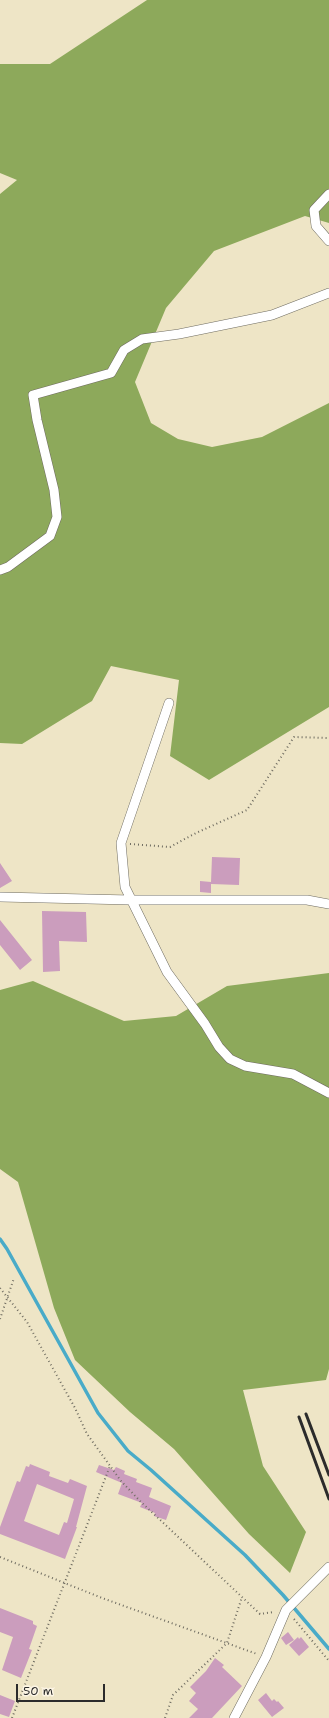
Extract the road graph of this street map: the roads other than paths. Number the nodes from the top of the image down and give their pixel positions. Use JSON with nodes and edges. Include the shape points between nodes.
{"nodes":[{"id":1,"x":329,"y":194,"type":"edge"},
{"id":2,"x":329,"y":241,"type":"edge"},
{"id":3,"x":329,"y":292,"type":"edge"},
{"id":4,"x":0,"y":570,"type":"edge"},
{"id":5,"x":169,"y":703,"type":"dead end"},
{"id":6,"x":0,"y":898,"type":"edge"},
{"id":7,"x":131,"y":900,"type":"junction"},
{"id":8,"x":329,"y":904,"type":"edge"},
{"id":9,"x":329,"y":1093,"type":"edge"},
{"id":10,"x":329,"y":1567,"type":"edge"},
{"id":11,"x":234,"y":1718,"type":"edge"}],
"edges":[{"from":1,"to":2,"type":"street","via":[[314,210],[316,226]]},
{"from":3,"to":4,"type":"street","via":[[272,315],[179,334],[142,338],[124,350],[111,373],[34,395],[37,420],[54,490],[57,517],[50,536],[8,567]]},
{"from":5,"to":7,"type":"street","via":[[121,844],[125,887]]},
{"from":6,"to":7,"type":"street"},
{"from":7,"to":8,"type":"street","via":[[308,900]]},
{"from":7,"to":9,"type":"street","via":[[166,972],[230,1059],[245,1066],[293,1074]]},
{"from":10,"to":11,"type":"street","via":[[287,1609],[266,1657]]}]}
